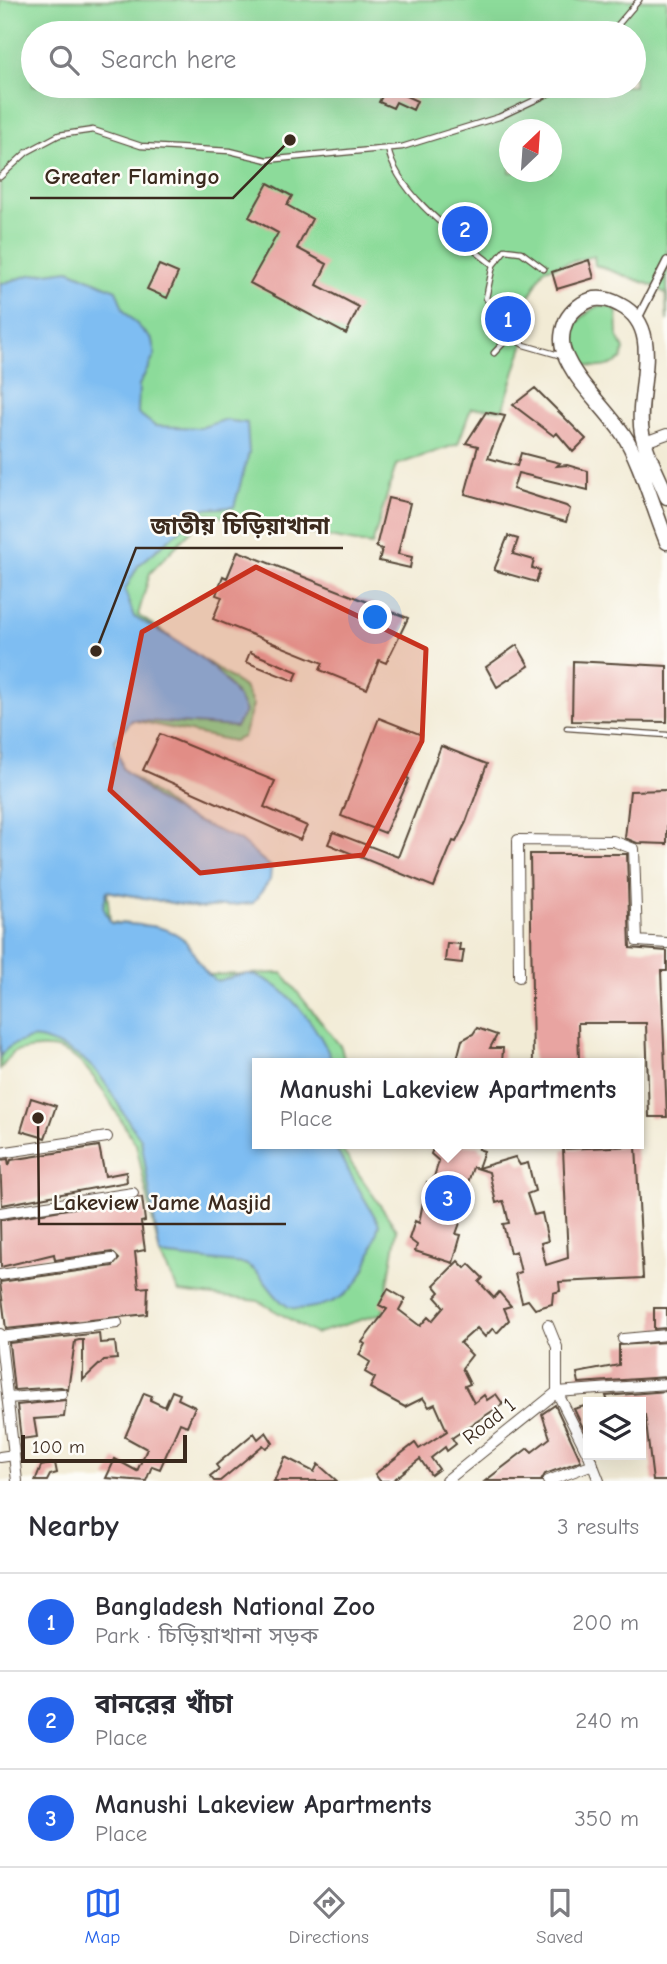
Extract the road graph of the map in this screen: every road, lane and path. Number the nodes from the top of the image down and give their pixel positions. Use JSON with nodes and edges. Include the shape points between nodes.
{"nodes":[{"id":1,"x":639,"y":0,"type":"edge"},
{"id":2,"x":621,"y":21,"type":"edge"},
{"id":3,"x":539,"y":98,"type":"edge"},
{"id":4,"x":388,"y":148,"type":"junction"},
{"id":5,"x":0,"y":177,"type":"edge"},
{"id":6,"x":667,"y":261,"type":"edge"},
{"id":7,"x":493,"y":265,"type":"junction"},
{"id":8,"x":544,"y":269,"type":"dead end"},
{"id":9,"x":637,"y":320,"type":"junction"},
{"id":10,"x":510,"y":336,"type":"junction"},
{"id":11,"x":495,"y":353,"type":"dead end"},
{"id":12,"x":567,"y":357,"type":"junction"},
{"id":13,"x":667,"y":434,"type":"edge"},
{"id":14,"x":625,"y":436,"type":"junction"},
{"id":15,"x":643,"y":436,"type":"junction"},
{"id":16,"x":667,"y":497,"type":"edge"},
{"id":17,"x":667,"y":541,"type":"edge"},
{"id":18,"x":567,"y":728,"type":"dead end"},
{"id":19,"x":667,"y":735,"type":"edge"},
{"id":20,"x":667,"y":943,"type":"edge"},
{"id":21,"x":519,"y":977,"type":"dead end"},
{"id":22,"x":107,"y":1137,"type":"dead end"},
{"id":23,"x":0,"y":1153,"type":"edge"},
{"id":24,"x":133,"y":1193,"type":"dead end"},
{"id":25,"x":0,"y":1213,"type":"edge"},
{"id":26,"x":112,"y":1259,"type":"dead end"},
{"id":27,"x":0,"y":1275,"type":"edge"},
{"id":28,"x":117,"y":1323,"type":"dead end"},
{"id":29,"x":548,"y":1325,"type":"dead end"},
{"id":30,"x":667,"y":1335,"type":"edge"},
{"id":31,"x":0,"y":1336,"type":"edge"},
{"id":32,"x":623,"y":1339,"type":"dead end"},
{"id":33,"x":667,"y":1384,"type":"edge"},
{"id":34,"x":557,"y":1392,"type":"junction"},
{"id":35,"x":62,"y":1394,"type":"dead end"},
{"id":36,"x":5,"y":1396,"type":"edge"},
{"id":37,"x":583,"y":1443,"type":"edge"},
{"id":38,"x":14,"y":1455,"type":"junction"},
{"id":39,"x":0,"y":1457,"type":"edge"},
{"id":40,"x":585,"y":1460,"type":"edge"},
{"id":41,"x":591,"y":1460,"type":"edge"},
{"id":42,"x":17,"y":1481,"type":"edge"},
{"id":43,"x":446,"y":1481,"type":"edge"},
{"id":44,"x":548,"y":1481,"type":"edge"},
{"id":45,"x":599,"y":1481,"type":"edge"}],
"edges":[{"from":1,"to":2,"type":"lane"},
{"from":3,"to":4,"type":"lane","via":[[445,135]]},
{"from":4,"to":5,"type":"lane","via":[[267,160],[230,151],[141,146],[93,130],[59,135],[27,152]]},
{"from":4,"to":7,"type":"lane","via":[[391,167],[409,189]]},
{"from":6,"to":9,"type":"street"},
{"from":7,"to":8,"type":"lane","via":[[505,250],[521,252]]},
{"from":7,"to":10,"type":"lane","via":[[486,298]]},
{"from":9,"to":12,"type":"main road","via":[[615,302],[594,299],[583,304],[564,327],[561,337]]},
{"from":9,"to":15,"type":"main road","via":[[646,349]]},
{"from":10,"to":11,"type":"lane"},
{"from":10,"to":12,"type":"lane","via":[[524,345]]},
{"from":12,"to":14,"type":"main road"},
{"from":13,"to":15,"type":"street"},
{"from":14,"to":15,"type":"main road"},
{"from":14,"to":17,"type":"main road"},
{"from":15,"to":16,"type":"main road"},
{"from":18,"to":19,"type":"lane"},
{"from":20,"to":21,"type":"street","via":[[637,941],[634,849],[629,845],[518,840]]},
{"from":22,"to":23,"type":"street"},
{"from":24,"to":25,"type":"street"},
{"from":26,"to":27,"type":"street"},
{"from":28,"to":31,"type":"street"},
{"from":29,"to":34,"type":"street","via":[[558,1347]]},
{"from":30,"to":32,"type":"street"},
{"from":31,"to":36,"type":"street"},
{"from":33,"to":34,"type":"street"},
{"from":34,"to":37,"type":"street"},
{"from":34,"to":43,"type":"street","name":"Road 1"},
{"from":35,"to":36,"type":"street"},
{"from":36,"to":38,"type":"street"},
{"from":38,"to":39,"type":"street"},
{"from":38,"to":42,"type":"street"},
{"from":40,"to":44,"type":"street"},
{"from":41,"to":45,"type":"street"}]}
